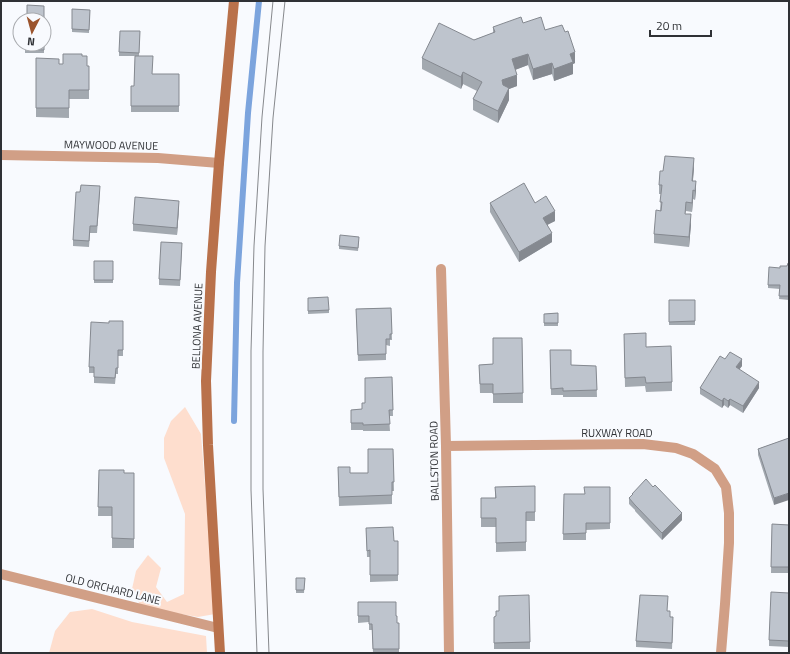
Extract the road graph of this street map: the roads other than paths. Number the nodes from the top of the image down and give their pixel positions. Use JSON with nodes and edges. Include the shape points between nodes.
{"nodes":[{"id":1,"x":234,"y":1,"type":"edge"},
{"id":2,"x":1,"y":155,"type":"edge"},
{"id":3,"x":219,"y":163,"type":"junction"},
{"id":4,"x":441,"y":269,"type":"dead end"},
{"id":5,"x":446,"y":446,"type":"junction"},
{"id":6,"x":1,"y":574,"type":"edge"},
{"id":7,"x":218,"y":628,"type":"junction"},
{"id":8,"x":220,"y":653,"type":"edge"},
{"id":9,"x":448,"y":653,"type":"edge"},
{"id":10,"x":721,"y":653,"type":"edge"}],
"edges":[{"from":1,"to":3,"type":"street","name":"BELLONA AVENUE"},
{"from":2,"to":3,"type":"street","name":"MAYWOOD AVENUE","via":[[158,158]]},
{"from":3,"to":7,"type":"street","name":"BELLONA AVENUE","via":[[206,381]]},
{"from":4,"to":5,"type":"street","name":"BALLSTON ROAD"},
{"from":5,"to":9,"type":"street","name":"BALLSTON ROAD"},
{"from":5,"to":10,"type":"street","name":"RUXWAY ROAD","via":[[643,444],[676,448],[693,454],[715,469],[726,487],[729,513]]},
{"from":6,"to":7,"type":"street","name":"OLD ORCHARD LANE"},
{"from":7,"to":8,"type":"street","name":"BELLONA AVENUE"}]}
